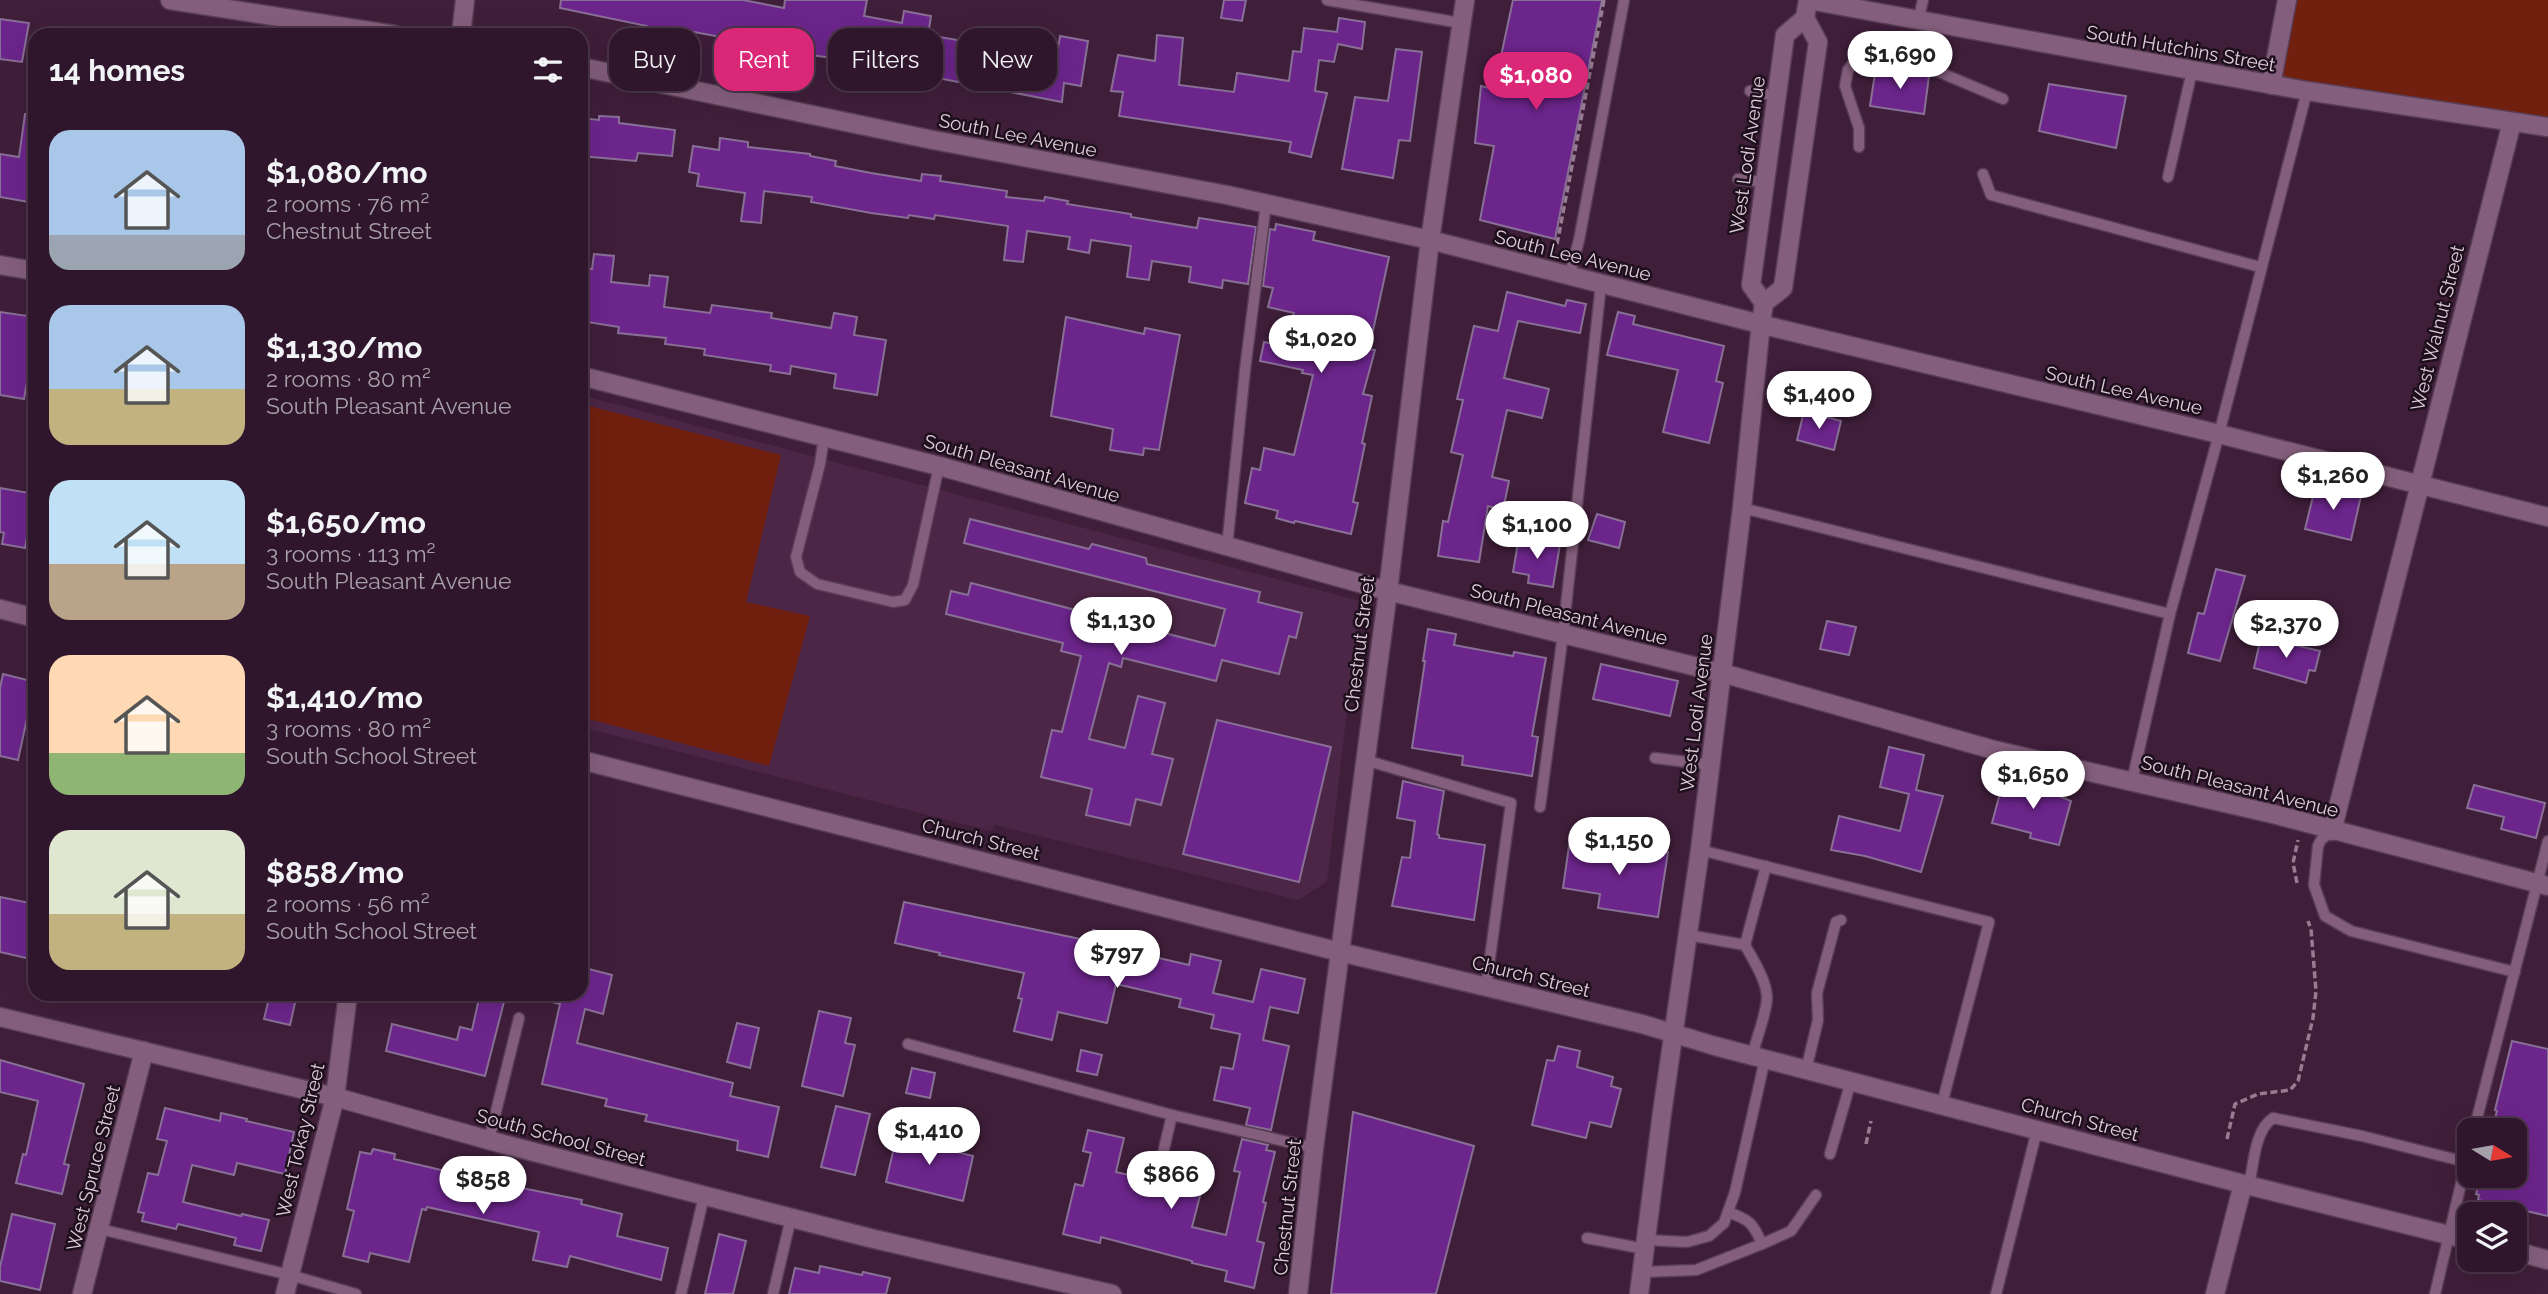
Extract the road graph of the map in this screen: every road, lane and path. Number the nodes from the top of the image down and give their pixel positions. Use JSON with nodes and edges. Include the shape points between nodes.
{"nodes":[{"id":1,"x":170,"y":0,"type":"edge"},
{"id":2,"x":465,"y":0,"type":"edge"},
{"id":3,"x":1327,"y":0,"type":"edge"},
{"id":4,"x":1465,"y":0,"type":"edge"},
{"id":5,"x":1604,"y":0,"type":"edge"},
{"id":6,"x":1623,"y":0,"type":"edge"},
{"id":7,"x":1923,"y":0,"type":"edge"},
{"id":8,"x":2287,"y":0,"type":"edge"},
{"id":9,"x":1807,"y":6,"type":"edge"},
{"id":10,"x":1918,"y":21,"type":"junction"},
{"id":11,"x":1461,"y":23,"type":"junction"},
{"id":12,"x":350,"y":28,"type":"edge"},
{"id":13,"x":462,"y":28,"type":"edge"},
{"id":14,"x":588,"y":68,"type":"edge"},
{"id":15,"x":2192,"y":71,"type":"junction"},
{"id":16,"x":2271,"y":85,"type":"junction"},
{"id":17,"x":1750,"y":91,"type":"dead end"},
{"id":18,"x":2307,"y":91,"type":"junction"},
{"id":19,"x":1776,"y":96,"type":"junction"},
{"id":20,"x":2003,"y":99,"type":"dead end"},
{"id":21,"x":2512,"y":122,"type":"junction"},
{"id":22,"x":2548,"y":127,"type":"edge"},
{"id":23,"x":1859,"y":147,"type":"dead end"},
{"id":24,"x":1983,"y":174,"type":"dead end"},
{"id":25,"x":2168,"y":177,"type":"dead end"},
{"id":26,"x":1738,"y":179,"type":"dead end"},
{"id":27,"x":1764,"y":182,"type":"junction"},
{"id":28,"x":1266,"y":204,"type":"junction"},
{"id":29,"x":1430,"y":240,"type":"junction"},
{"id":30,"x":1557,"y":244,"type":"dead end"},
{"id":31,"x":0,"y":265,"type":"edge"},
{"id":32,"x":2260,"y":268,"type":"junction"},
{"id":33,"x":28,"y":270,"type":"edge"},
{"id":34,"x":1569,"y":276,"type":"junction"},
{"id":35,"x":1601,"y":284,"type":"junction"},
{"id":36,"x":1764,"y":303,"type":"junction"},
{"id":37,"x":1761,"y":323,"type":"junction"},
{"id":38,"x":588,"y":378,"type":"edge"},
{"id":39,"x":2219,"y":434,"type":"junction"},
{"id":40,"x":824,"y":437,"type":"junction"},
{"id":41,"x":939,"y":466,"type":"junction"},
{"id":42,"x":2418,"y":484,"type":"junction"},
{"id":43,"x":1742,"y":508,"type":"junction"},
{"id":44,"x":2548,"y":517,"type":"edge"},
{"id":45,"x":1227,"y":547,"type":"junction"},
{"id":46,"x":1388,"y":591,"type":"junction"},
{"id":47,"x":0,"y":609,"type":"edge"},
{"id":48,"x":2170,"y":614,"type":"junction"},
{"id":49,"x":28,"y":616,"type":"edge"},
{"id":50,"x":1563,"y":634,"type":"junction"},
{"id":51,"x":1722,"y":673,"type":"junction"},
{"id":52,"x":1655,"y":758,"type":"dead end"},
{"id":53,"x":1365,"y":760,"type":"junction"},
{"id":54,"x":588,"y":762,"type":"edge"},
{"id":55,"x":1711,"y":765,"type":"junction"},
{"id":56,"x":2132,"y":781,"type":"junction"},
{"id":57,"x":1540,"y":807,"type":"dead end"},
{"id":58,"x":2332,"y":831,"type":"junction"},
{"id":59,"x":2299,"y":835,"type":"dead end"},
{"id":60,"x":2548,"y":841,"type":"edge"},
{"id":61,"x":1700,"y":850,"type":"junction"},
{"id":62,"x":1766,"y":866,"type":"junction"},
{"id":63,"x":2542,"y":885,"type":"edge"},
{"id":64,"x":2298,"y":887,"type":"dead end"},
{"id":65,"x":2308,"y":919,"type":"dead end"},
{"id":66,"x":1842,"y":920,"type":"dead end"},
{"id":67,"x":1688,"y":935,"type":"junction"},
{"id":68,"x":1745,"y":946,"type":"junction"},
{"id":69,"x":1340,"y":952,"type":"junction"},
{"id":70,"x":2515,"y":972,"type":"junction"},
{"id":71,"x":1486,"y":987,"type":"junction"},
{"id":72,"x":347,"y":1001,"type":"edge"},
{"id":73,"x":0,"y":1017,"type":"edge"},
{"id":74,"x":520,"y":1018,"type":"dead end"},
{"id":75,"x":1673,"y":1033,"type":"junction"},
{"id":76,"x":908,"y":1044,"type":"dead end"},
{"id":77,"x":144,"y":1051,"type":"junction"},
{"id":78,"x":1759,"y":1058,"type":"junction"},
{"id":79,"x":1806,"y":1070,"type":"junction"},
{"id":80,"x":1851,"y":1081,"type":"junction"},
{"id":81,"x":335,"y":1097,"type":"junction"},
{"id":82,"x":1942,"y":1104,"type":"junction"},
{"id":83,"x":1172,"y":1115,"type":"junction"},
{"id":84,"x":2477,"y":1118,"type":"edge"},
{"id":85,"x":1871,"y":1121,"type":"dead end"},
{"id":86,"x":2037,"y":1129,"type":"junction"},
{"id":87,"x":2227,"y":1139,"type":"dead end"},
{"id":88,"x":489,"y":1140,"type":"junction"},
{"id":89,"x":1866,"y":1144,"type":"dead end"},
{"id":90,"x":1314,"y":1148,"type":"junction"},
{"id":91,"x":1830,"y":1154,"type":"dead end"},
{"id":92,"x":2457,"y":1160,"type":"edge"},
{"id":93,"x":1158,"y":1170,"type":"dead end"},
{"id":94,"x":2246,"y":1185,"type":"junction"},
{"id":95,"x":2460,"y":1188,"type":"edge"},
{"id":96,"x":704,"y":1195,"type":"junction"},
{"id":97,"x":1816,"y":1195,"type":"dead end"},
{"id":98,"x":1728,"y":1212,"type":"junction"},
{"id":99,"x":791,"y":1218,"type":"junction"},
{"id":100,"x":100,"y":1228,"type":"junction"},
{"id":101,"x":2448,"y":1234,"type":"junction"},
{"id":102,"x":2457,"y":1237,"type":"edge"},
{"id":103,"x":1587,"y":1238,"type":"dead end"},
{"id":104,"x":1762,"y":1244,"type":"junction"},
{"id":105,"x":1645,"y":1245,"type":"junction"},
{"id":106,"x":2527,"y":1254,"type":"edge"},
{"id":107,"x":2548,"y":1260,"type":"edge"},
{"id":108,"x":1642,"y":1272,"type":"junction"},
{"id":109,"x":290,"y":1275,"type":"junction"},
{"id":110,"x":82,"y":1294,"type":"edge"},
{"id":111,"x":285,"y":1294,"type":"edge"},
{"id":112,"x":356,"y":1294,"type":"edge"},
{"id":113,"x":681,"y":1294,"type":"edge"},
{"id":114,"x":773,"y":1294,"type":"edge"},
{"id":115,"x":1112,"y":1294,"type":"edge"},
{"id":116,"x":1298,"y":1294,"type":"edge"},
{"id":117,"x":1639,"y":1294,"type":"edge"},
{"id":118,"x":1996,"y":1294,"type":"edge"},
{"id":119,"x":2215,"y":1294,"type":"edge"},
{"id":120,"x":2435,"y":1294,"type":"edge"}],
"edges":[{"from":1,"to":12,"type":"street"},
{"from":2,"to":13,"type":"street"},
{"from":3,"to":11,"type":"lane"},
{"from":4,"to":11,"type":"street","name":"Chestnut Street"},
{"from":5,"to":30,"type":"path"},
{"from":6,"to":34,"type":"lane"},
{"from":7,"to":10,"type":"lane"},
{"from":8,"to":16,"type":"street"},
{"from":9,"to":10,"type":"street","name":"South Hutchins Street"},
{"from":9,"to":19,"type":"street","name":"West Lodi Avenue","via":[[1785,35]]},
{"from":9,"to":36,"type":"street","via":[[1818,42],[1783,288]]},
{"from":10,"to":15,"type":"street","name":"South Hutchins Street"},
{"from":11,"to":29,"type":"street","name":"Chestnut Street"},
{"from":14,"to":28,"type":"street","name":"South Lee Avenue"},
{"from":15,"to":16,"type":"street","name":"South Hutchins Street"},
{"from":15,"to":25,"type":"lane"},
{"from":16,"to":18,"type":"street","name":"South Hutchins Street"},
{"from":17,"to":19,"type":"lane"},
{"from":18,"to":21,"type":"street","name":"South Hutchins Street"},
{"from":18,"to":32,"type":"lane"},
{"from":19,"to":27,"type":"street","name":"West Lodi Avenue"},
{"from":20,"to":23,"type":"lane","via":[[1927,67],[1869,58],[1854,62],[1845,86],[1859,128]]},
{"from":21,"to":22,"type":"street","name":"South Hutchins Street"},
{"from":21,"to":42,"type":"street","name":"West Walnut Street"},
{"from":24,"to":32,"type":"lane","via":[[1991,195]]},
{"from":26,"to":27,"type":"lane"},
{"from":27,"to":36,"type":"street","name":"West Lodi Avenue","via":[[1751,285]]},
{"from":28,"to":29,"type":"street","name":"South Lee Avenue"},
{"from":28,"to":45,"type":"lane"},
{"from":29,"to":34,"type":"street","name":"South Lee Avenue"},
{"from":29,"to":46,"type":"street","name":"Chestnut Street"},
{"from":31,"to":33,"type":"street"},
{"from":32,"to":39,"type":"lane"},
{"from":34,"to":35,"type":"street","name":"South Lee Avenue"},
{"from":35,"to":37,"type":"street","name":"South Lee Avenue"},
{"from":35,"to":50,"type":"lane"},
{"from":36,"to":37,"type":"street","name":"West Lodi Avenue"},
{"from":37,"to":39,"type":"street","name":"South Lee Avenue"},
{"from":37,"to":43,"type":"street","name":"West Lodi Avenue"},
{"from":38,"to":40,"type":"street","name":"South Pleasant Avenue"},
{"from":39,"to":42,"type":"street","name":"South Lee Avenue"},
{"from":39,"to":48,"type":"lane"},
{"from":40,"to":41,"type":"street","name":"South Pleasant Avenue"},
{"from":40,"to":41,"type":"lane","via":[[796,558],[800,572],[817,583],[893,602],[905,600]]},
{"from":41,"to":45,"type":"street","name":"South Pleasant Avenue"},
{"from":42,"to":44,"type":"street","name":"South Lee Avenue"},
{"from":42,"to":58,"type":"street","name":"West Walnut Street"},
{"from":43,"to":48,"type":"lane"},
{"from":43,"to":51,"type":"street","name":"West Lodi Avenue"},
{"from":45,"to":46,"type":"street","name":"South Pleasant Avenue"},
{"from":46,"to":50,"type":"street","name":"South Pleasant Avenue"},
{"from":46,"to":53,"type":"street","name":"Chestnut Street"},
{"from":47,"to":49,"type":"street"},
{"from":48,"to":56,"type":"lane"},
{"from":50,"to":51,"type":"street","name":"South Pleasant Avenue"},
{"from":50,"to":57,"type":"lane"},
{"from":51,"to":55,"type":"street","name":"West Lodi Avenue"},
{"from":51,"to":56,"type":"street","name":"South Pleasant Avenue","via":[[1994,750]]},
{"from":52,"to":55,"type":"lane"},
{"from":53,"to":69,"type":"street","name":"Chestnut Street"},
{"from":53,"to":71,"type":"lane","via":[[1511,803]]},
{"from":54,"to":69,"type":"street","name":"Church Street"},
{"from":55,"to":61,"type":"street","name":"West Lodi Avenue"},
{"from":56,"to":58,"type":"street","name":"South Pleasant Avenue"},
{"from":58,"to":63,"type":"street","name":"South Pleasant Avenue"},
{"from":58,"to":70,"type":"lane","via":[[2318,846],[2314,885],[2325,916],[2351,931]]},
{"from":59,"to":64,"type":"path","via":[[2293,863]]},
{"from":60,"to":63,"type":"lane"},
{"from":61,"to":62,"type":"lane"},
{"from":61,"to":67,"type":"street","name":"West Lodi Avenue"},
{"from":62,"to":68,"type":"lane"},
{"from":62,"to":82,"type":"lane","via":[[1989,922]]},
{"from":63,"to":70,"type":"lane"},
{"from":65,"to":87,"type":"path","via":[[2316,991],[2298,1081],[2290,1090],[2258,1094],[2235,1104]]},
{"from":66,"to":79,"type":"lane","via":[[1836,922],[1816,993],[1818,1020]]},
{"from":67,"to":68,"type":"lane"},
{"from":67,"to":75,"type":"street","name":"West Lodi Avenue"},
{"from":68,"to":78,"type":"lane","via":[[1767,998]]},
{"from":69,"to":71,"type":"street","name":"Church Street"},
{"from":69,"to":90,"type":"street","name":"Chestnut Street"},
{"from":70,"to":84,"type":"lane"},
{"from":71,"to":75,"type":"street","name":"Church Street"},
{"from":72,"to":81,"type":"street","name":"West Tokay Street"},
{"from":73,"to":77,"type":"street","name":"South School Street"},
{"from":74,"to":88,"type":"lane"},
{"from":75,"to":78,"type":"street","name":"Church Street"},
{"from":75,"to":105,"type":"street","name":"West Lodi Avenue"},
{"from":76,"to":83,"type":"lane"},
{"from":77,"to":81,"type":"street","name":"South School Street"},
{"from":77,"to":100,"type":"street","name":"West Spruce Street"},
{"from":78,"to":79,"type":"street","name":"Church Street"},
{"from":78,"to":98,"type":"lane"},
{"from":79,"to":80,"type":"street","name":"Church Street"},
{"from":80,"to":82,"type":"street","name":"Church Street"},
{"from":80,"to":91,"type":"lane"},
{"from":81,"to":88,"type":"street","name":"South School Street"},
{"from":81,"to":109,"type":"street","name":"West Tokay Street"},
{"from":82,"to":86,"type":"street","name":"Church Street"},
{"from":83,"to":90,"type":"lane"},
{"from":83,"to":93,"type":"lane"},
{"from":85,"to":89,"type":"path"},
{"from":86,"to":94,"type":"street","name":"Church Street"},
{"from":86,"to":118,"type":"lane"},
{"from":88,"to":96,"type":"street","name":"South School Street"},
{"from":90,"to":116,"type":"street","name":"Chestnut Street"},
{"from":92,"to":94,"type":"lane","via":[[2273,1118],[2260,1135]]},
{"from":94,"to":101,"type":"street","name":"Church Street"},
{"from":94,"to":119,"type":"street"},
{"from":95,"to":101,"type":"lane"},
{"from":96,"to":99,"type":"street","name":"South School Street"},
{"from":96,"to":113,"type":"lane"},
{"from":97,"to":104,"type":"lane","via":[[1791,1231]]},
{"from":98,"to":104,"type":"lane","via":[[1747,1219]]},
{"from":98,"to":105,"type":"lane","via":[[1724,1223],[1709,1236]]},
{"from":99,"to":114,"type":"lane"},
{"from":99,"to":115,"type":"street","name":"South School Street"},
{"from":100,"to":109,"type":"lane"},
{"from":100,"to":110,"type":"street","name":"West Spruce Street"},
{"from":101,"to":102,"type":"street","name":"Church Street"},
{"from":101,"to":120,"type":"lane"},
{"from":103,"to":105,"type":"lane"},
{"from":104,"to":108,"type":"lane","via":[[1696,1270]]},
{"from":105,"to":108,"type":"street","name":"West Lodi Avenue"},
{"from":106,"to":107,"type":"street"},
{"from":108,"to":117,"type":"street","name":"West Lodi Avenue"},
{"from":109,"to":111,"type":"street","name":"West Tokay Street"},
{"from":109,"to":112,"type":"lane"}]}
